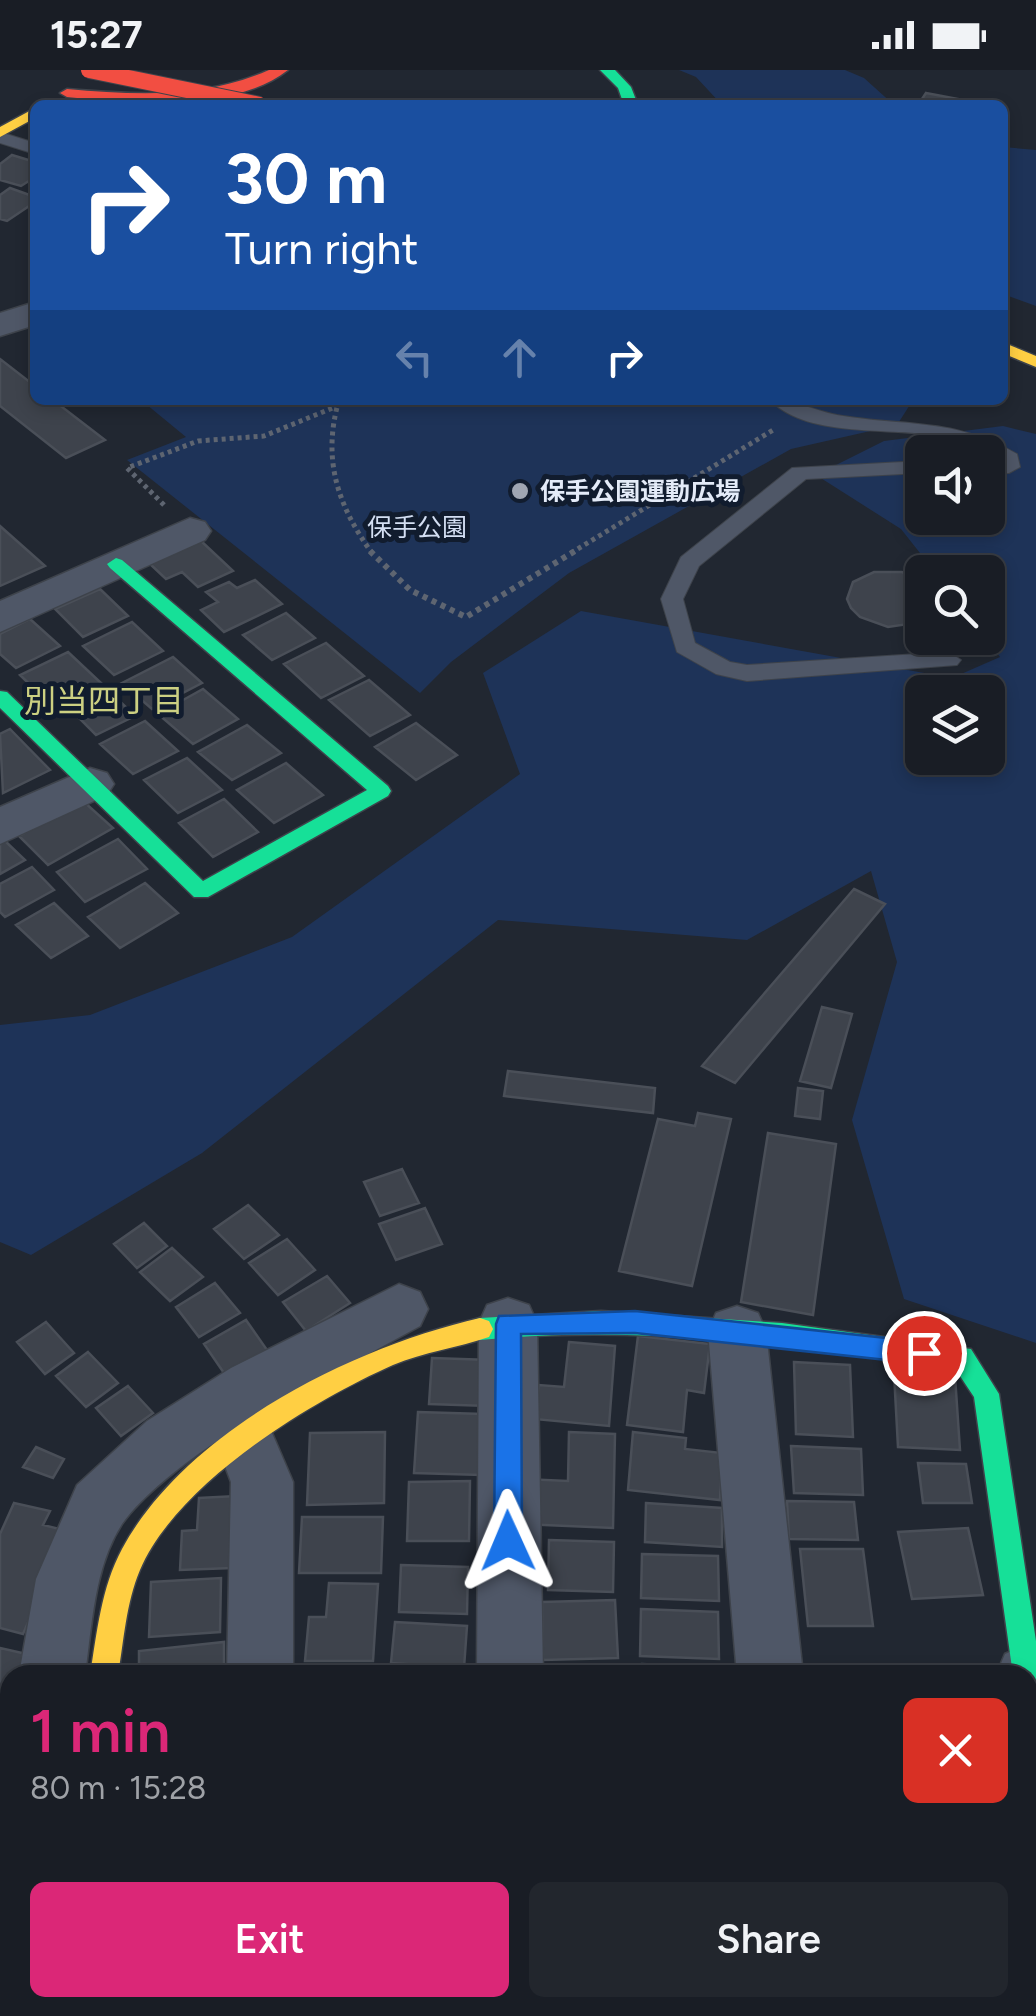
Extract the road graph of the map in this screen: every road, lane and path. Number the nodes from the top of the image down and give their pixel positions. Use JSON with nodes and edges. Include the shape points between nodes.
{"nodes":[{"id":1,"x":89,"y":70,"type":"edge"},
{"id":2,"x":120,"y":70,"type":"edge"},
{"id":3,"x":280,"y":70,"type":"edge"},
{"id":4,"x":608,"y":70,"type":"edge"},
{"id":5,"x":57,"y":99,"type":"edge"},
{"id":6,"x":236,"y":100,"type":"edge"},
{"id":7,"x":629,"y":100,"type":"edge"},
{"id":8,"x":30,"y":115,"type":"edge"},
{"id":9,"x":0,"y":135,"type":"edge"},
{"id":10,"x":30,"y":147,"type":"edge"},
{"id":11,"x":30,"y":315,"type":"edge"},
{"id":12,"x":0,"y":325,"type":"edge"},
{"id":13,"x":1008,"y":350,"type":"edge"},
{"id":14,"x":1036,"y":362,"type":"edge"},
{"id":15,"x":335,"y":405,"type":"edge"},
{"id":16,"x":337,"y":405,"type":"edge"},
{"id":17,"x":790,"y":405,"type":"edge"},
{"id":18,"x":812,"y":416,"type":"junction"},
{"id":19,"x":960,"y":435,"type":"edge"},
{"id":20,"x":905,"y":468,"type":"edge"},
{"id":21,"x":190,"y":531,"type":"joint"},
{"id":22,"x":116,"y":564,"type":"junction"},
{"id":23,"x":0,"y":618,"type":"edge"},
{"id":24,"x":949,"y":660,"type":"dead end"},
{"id":25,"x":0,"y":697,"type":"edge"},
{"id":26,"x":90,"y":784,"type":"junction"},
{"id":27,"x":0,"y":827,"type":"edge"},
{"id":28,"x":399,"y":1309,"type":"dead end"},
{"id":29,"x":508,"y":1324,"type":"junction"},
{"id":30,"x":737,"y":1331,"type":"junction"},
{"id":31,"x":245,"y":1438,"type":"junction"},
{"id":32,"x":54,"y":1665,"type":"edge"},
{"id":33,"x":106,"y":1665,"type":"edge"},
{"id":34,"x":260,"y":1665,"type":"edge"},
{"id":35,"x":510,"y":1665,"type":"edge"},
{"id":36,"x":769,"y":1665,"type":"edge"},
{"id":37,"x":1025,"y":1665,"type":"edge"}],
"edges":[{"from":1,"to":6,"type":"main road","bridge":true},
{"from":2,"to":5,"type":"main road"},
{"from":3,"to":5,"type":"main road","via":[[224,97]]},
{"from":4,"to":7,"type":"main road"},
{"from":8,"to":9,"type":"main road"},
{"from":9,"to":10,"type":"lane"},
{"from":11,"to":12,"type":"street"},
{"from":13,"to":14,"type":"main road"},
{"from":15,"to":21,"type":"path","via":[[264,436],[198,441],[127,468]]},
{"from":16,"to":18,"type":"path","via":[[328,467],[347,515],[385,569],[414,592],[466,617],[764,432]]},
{"from":17,"to":18,"type":"lane"},
{"from":18,"to":19,"type":"lane","via":[[830,423],[922,425]]},
{"from":20,"to":24,"type":"lane","via":[[800,473],[690,562],[672,599],[685,648],[724,669]]},
{"from":21,"to":22,"type":"street"},
{"from":22,"to":23,"type":"street"},
{"from":22,"to":26,"type":"main road","via":[[380,792],[201,892]]},
{"from":25,"to":26,"type":"main road"},
{"from":26,"to":27,"type":"street"},
{"from":28,"to":32,"type":"street","via":[[252,1386],[168,1440],[99,1506],[68,1578]]},
{"from":29,"to":30,"type":"main road","via":[[635,1322]]},
{"from":29,"to":31,"type":"main road","via":[[400,1349]]},
{"from":29,"to":35,"type":"street"},
{"from":30,"to":36,"type":"street"},
{"from":30,"to":37,"type":"main road","via":[[962,1357],[986,1394]]},
{"from":31,"to":33,"type":"main road","via":[[190,1479],[151,1526],[121,1585]]},
{"from":31,"to":34,"type":"street","via":[[262,1482]]}]}
